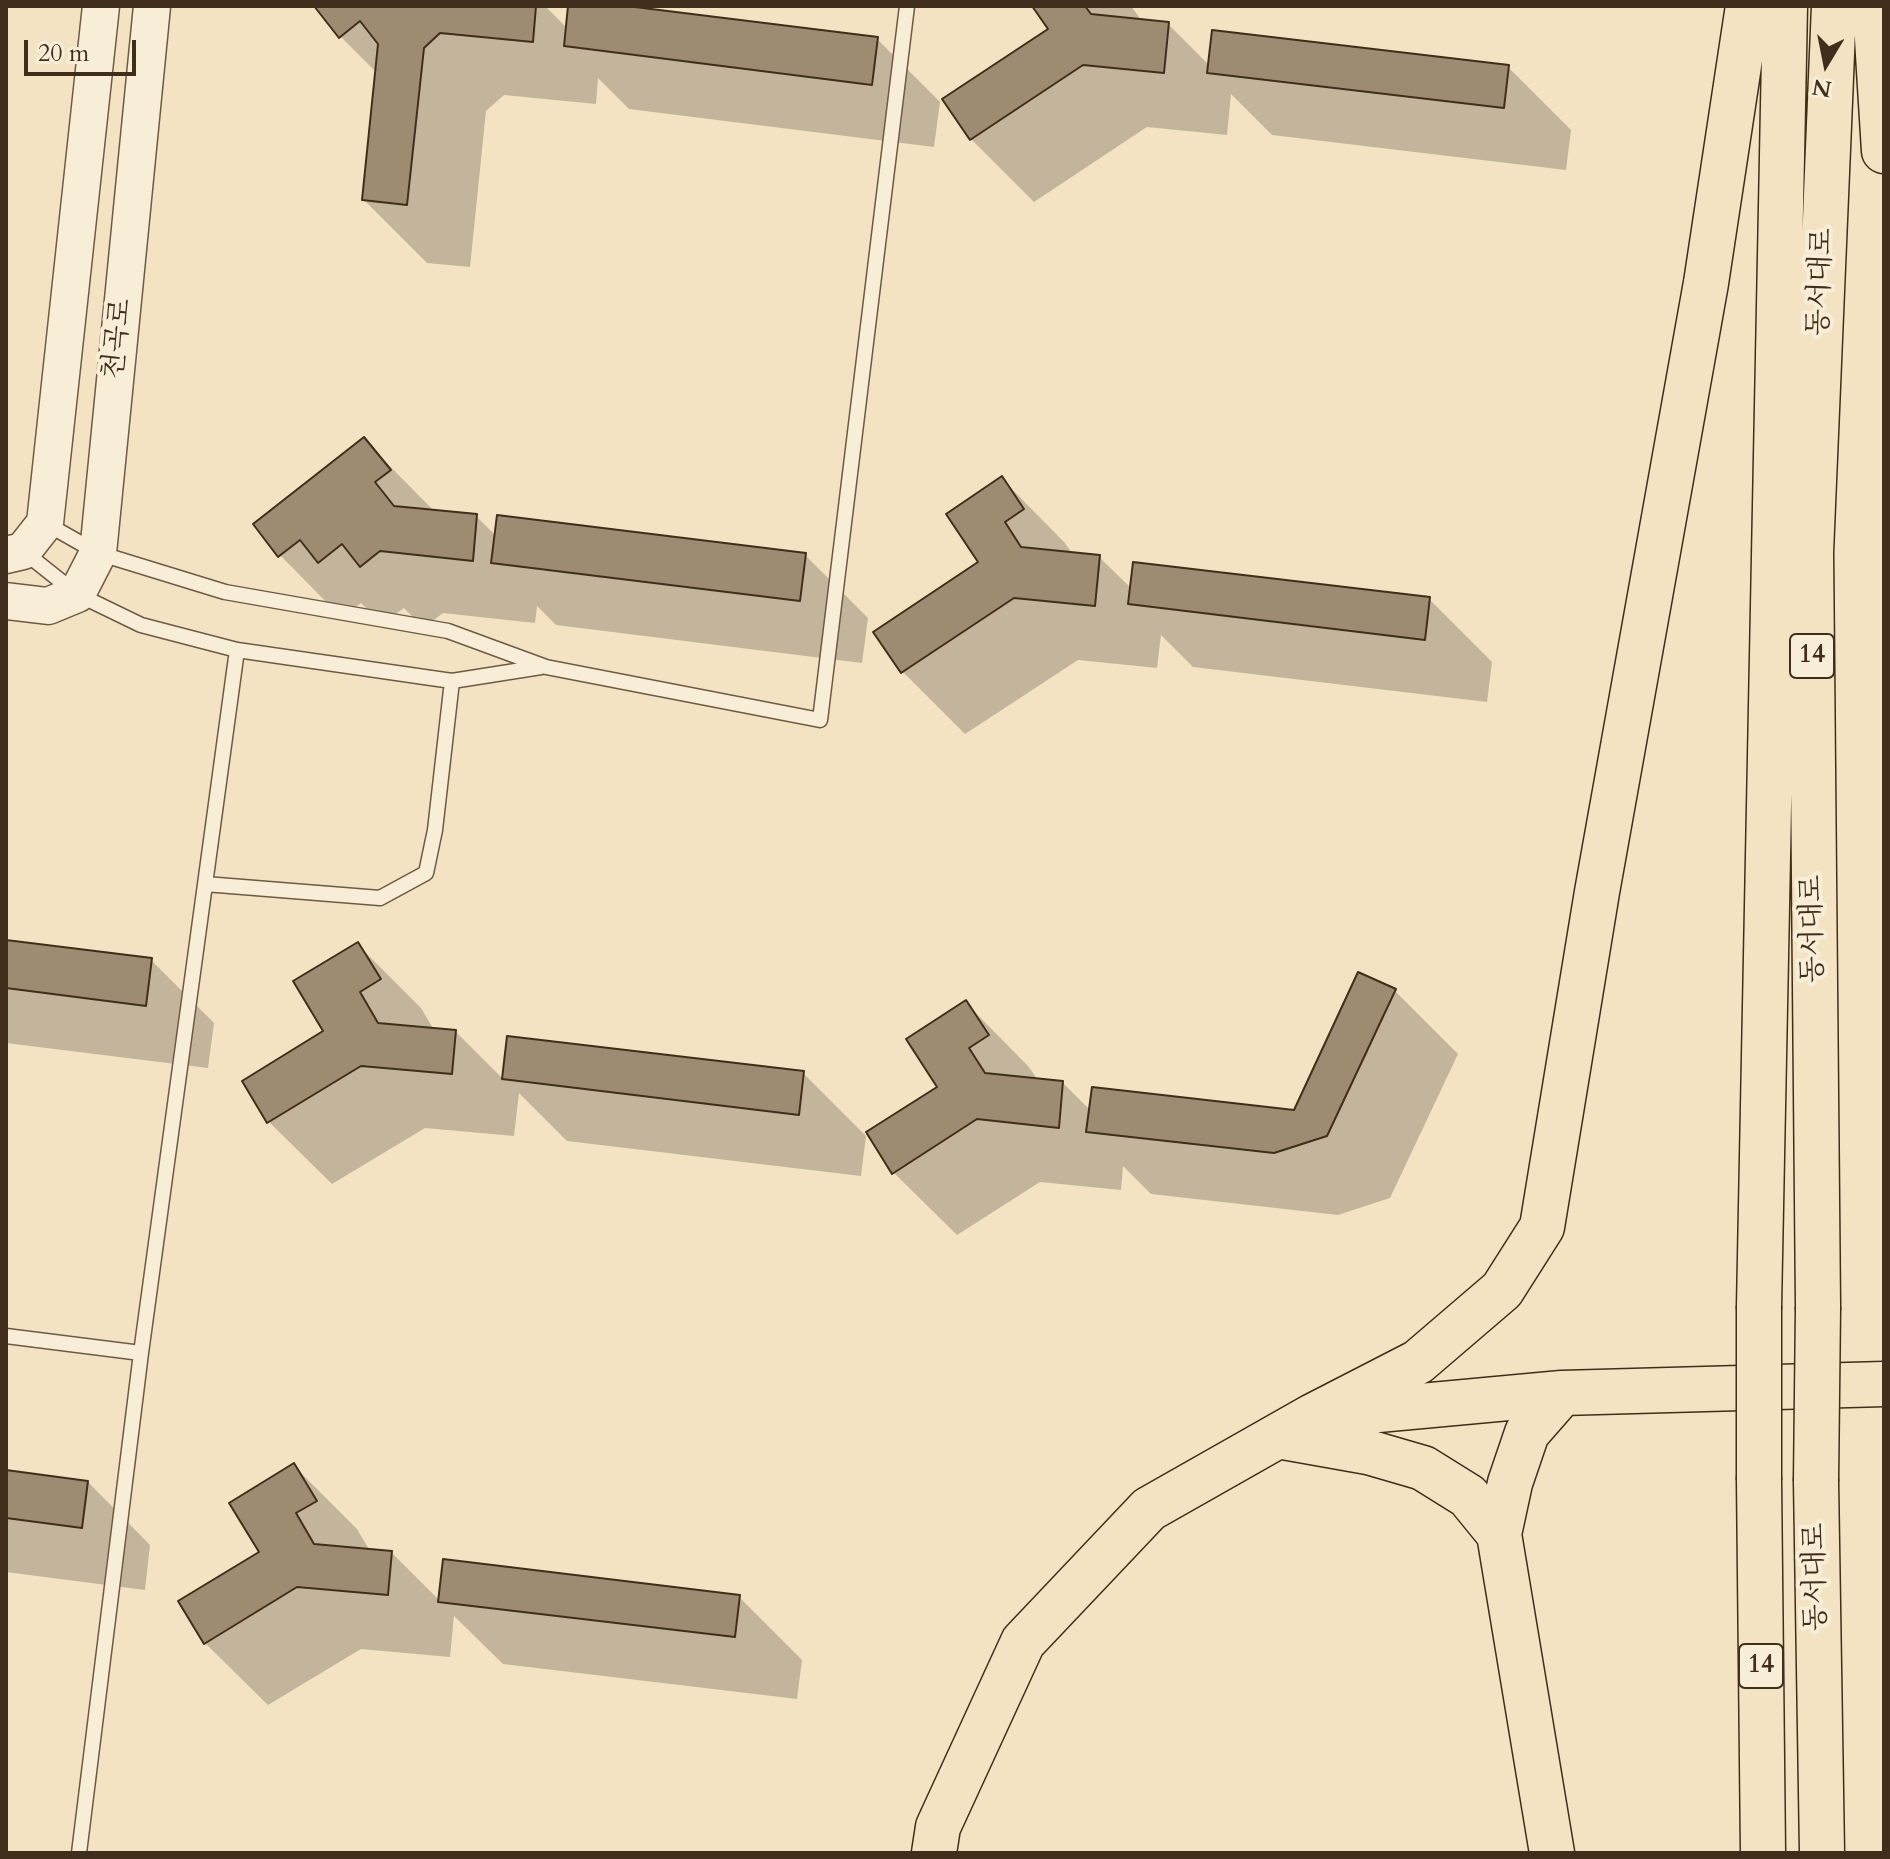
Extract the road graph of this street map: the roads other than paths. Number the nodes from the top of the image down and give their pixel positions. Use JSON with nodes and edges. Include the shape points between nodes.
{"nodes":[{"id":1,"x":101,"y":6,"type":"edge"},
{"id":2,"x":152,"y":6,"type":"edge"},
{"id":3,"x":907,"y":6,"type":"edge"},
{"id":4,"x":1748,"y":6,"type":"edge"},
{"id":5,"x":1785,"y":6,"type":"edge"},
{"id":6,"x":1834,"y":6,"type":"edge"},
{"id":7,"x":1875,"y":6,"type":"edge"},
{"id":8,"x":1884,"y":151,"type":"edge"},
{"id":9,"x":25,"y":543,"type":"edge"},
{"id":10,"x":98,"y":553,"type":"junction"},
{"id":11,"x":77,"y":594,"type":"junction"},
{"id":12,"x":6,"y":601,"type":"edge"},
{"id":13,"x":237,"y":650,"type":"junction"},
{"id":14,"x":546,"y":667,"type":"junction"},
{"id":15,"x":452,"y":681,"type":"junction"},
{"id":16,"x":205,"y":884,"type":"junction"},
{"id":17,"x":6,"y":1336,"type":"edge"},
{"id":18,"x":141,"y":1353,"type":"junction"},
{"id":19,"x":1884,"y":1384,"type":"edge"},
{"id":20,"x":1562,"y":1393,"type":"junction"},
{"id":21,"x":1296,"y":1426,"type":"junction"},
{"id":22,"x":1499,"y":1534,"type":"junction"},
{"id":23,"x":79,"y":1853,"type":"edge"},
{"id":24,"x":934,"y":1853,"type":"edge"},
{"id":25,"x":1552,"y":1853,"type":"edge"},
{"id":26,"x":1763,"y":1853,"type":"edge"},
{"id":27,"x":1822,"y":1853,"type":"edge"}],
"edges":[{"from":1,"to":9,"type":"street","name":"천곡로"},
{"from":2,"to":10,"type":"street","name":"천곡로"},
{"from":3,"to":14,"type":"lane","via":[[820,720]]},
{"from":4,"to":21,"type":"highway","via":[[1706,283],[1542,1227],[1502,1290],[1418,1362]]},
{"from":5,"to":26,"type":"highway","name":"동서대로","number":"14","bridge":true,"via":[[1759,1306]]},
{"from":6,"to":27,"type":"highway","name":"동서대로","number":"14","bridge":true,"via":[[1811,552]]},
{"from":7,"to":8,"type":"highway"},
{"from":9,"to":10,"type":"lane"},
{"from":9,"to":11,"type":"lane"},
{"from":10,"to":11,"type":"street","name":"천곡로"},
{"from":10,"to":14,"type":"lane","via":[[225,592],[448,631]]},
{"from":11,"to":12,"type":"street","via":[[48,606]]},
{"from":11,"to":13,"type":"lane","via":[[141,625]]},
{"from":13,"to":15,"type":"lane"},
{"from":13,"to":16,"type":"lane"},
{"from":14,"to":15,"type":"lane"},
{"from":15,"to":16,"type":"lane","via":[[426,873],[380,898]]},
{"from":16,"to":18,"type":"lane"},
{"from":17,"to":18,"type":"lane"},
{"from":18,"to":23,"type":"lane"},
{"from":19,"to":20,"type":"highway"},
{"from":20,"to":21,"type":"highway"},
{"from":20,"to":22,"type":"highway","via":[[1527,1433]]},
{"from":21,"to":22,"type":"highway","via":[[1423,1468],[1468,1496]]},
{"from":21,"to":24,"type":"highway","via":[[1149,1509],[1023,1642],[938,1827]]},
{"from":22,"to":25,"type":"highway"}]}
